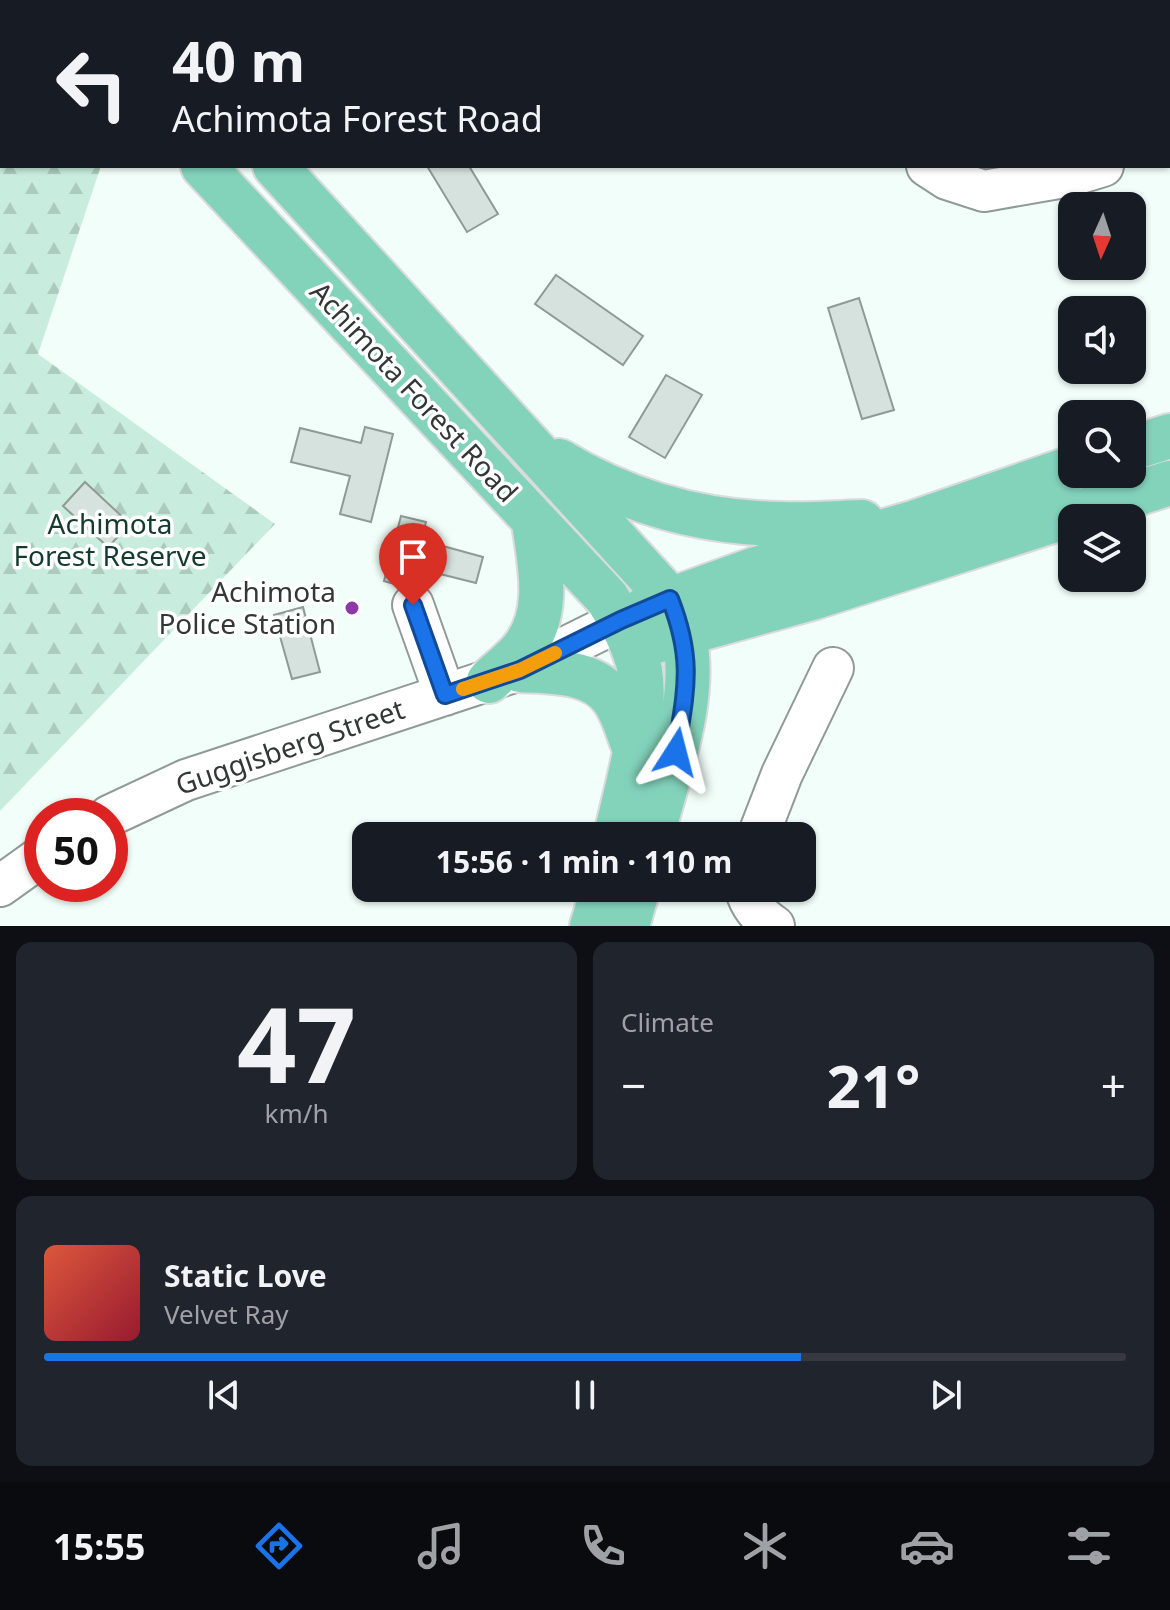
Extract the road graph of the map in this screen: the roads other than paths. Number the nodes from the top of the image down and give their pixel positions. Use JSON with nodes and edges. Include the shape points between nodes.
{"nodes":[{"id":1,"x":205,"y":168,"type":"edge"},
{"id":2,"x":277,"y":168,"type":"edge"},
{"id":3,"x":930,"y":168,"type":"edge"},
{"id":4,"x":1096,"y":168,"type":"edge"},
{"id":5,"x":1170,"y":436,"type":"edge"},
{"id":6,"x":525,"y":442,"type":"junction"},
{"id":7,"x":1146,"y":444,"type":"edge"},
{"id":8,"x":1058,"y":473,"type":"edge"},
{"id":9,"x":1170,"y":483,"type":"edge"},
{"id":10,"x":916,"y":522,"type":"junction"},
{"id":11,"x":534,"y":523,"type":"junction"},
{"id":12,"x":815,"y":597,"type":"junction"},
{"id":13,"x":413,"y":605,"type":"dead end"},
{"id":14,"x":677,"y":615,"type":"junction"},
{"id":15,"x":626,"y":634,"type":"junction"},
{"id":16,"x":833,"y":668,"type":"dead end"},
{"id":17,"x":504,"y":676,"type":"junction"},
{"id":18,"x":445,"y":695,"type":"junction"},
{"id":19,"x":655,"y":749,"type":"junction"},
{"id":20,"x":128,"y":807,"type":"edge"},
{"id":21,"x":622,"y":822,"type":"edge"},
{"id":22,"x":652,"y":822,"type":"edge"},
{"id":23,"x":763,"y":822,"type":"edge"},
{"id":24,"x":24,"y":869,"type":"edge"},
{"id":25,"x":0,"y":886,"type":"edge"},
{"id":26,"x":600,"y":902,"type":"edge"},
{"id":27,"x":634,"y":902,"type":"edge"},
{"id":28,"x":750,"y":902,"type":"edge"},
{"id":29,"x":592,"y":926,"type":"edge"},
{"id":30,"x":627,"y":926,"type":"edge"},
{"id":31,"x":774,"y":926,"type":"edge"}],
"edges":[{"from":1,"to":11,"type":"main road","name":"Achimota Forest Road"},
{"from":2,"to":6,"type":"main road","name":"Achimota Forest Road"},
{"from":3,"to":4,"type":"street","via":[[984,191]]},
{"from":5,"to":7,"type":"main road"},
{"from":6,"to":10,"type":"main road","via":[[630,498],[680,512],[783,524]]},
{"from":6,"to":14,"type":"main road","name":"Achimota Forest Road"},
{"from":8,"to":10,"type":"main road"},
{"from":9,"to":12,"type":"main road"},
{"from":10,"to":14,"type":"main road","via":[[756,569]]},
{"from":11,"to":15,"type":"main road","name":"Achimota Forest Road","via":[[607,598]]},
{"from":11,"to":17,"type":"main road","via":[[540,609]]},
{"from":12,"to":14,"type":"main road"},
{"from":12,"to":19,"type":"main road","via":[[756,622],[731,643]]},
{"from":13,"to":18,"type":"street"},
{"from":14,"to":15,"type":"main road"},
{"from":14,"to":19,"type":"main road","via":[[687,685]]},
{"from":15,"to":17,"type":"street","name":"Guggisberg Street"},
{"from":15,"to":19,"type":"main road","via":[[640,671],[641,705]]},
{"from":16,"to":23,"type":"street"},
{"from":17,"to":18,"type":"street","name":"Guggisberg Street"},
{"from":17,"to":19,"type":"main road","via":[[568,672],[591,681]]},
{"from":18,"to":20,"type":"street","name":"Guggisberg Street","via":[[186,780]]},
{"from":19,"to":21,"type":"main road"},
{"from":19,"to":22,"type":"main road"},
{"from":24,"to":25,"type":"street"},
{"from":26,"to":29,"type":"main road"},
{"from":27,"to":30,"type":"main road"},
{"from":28,"to":31,"type":"street"}]}
